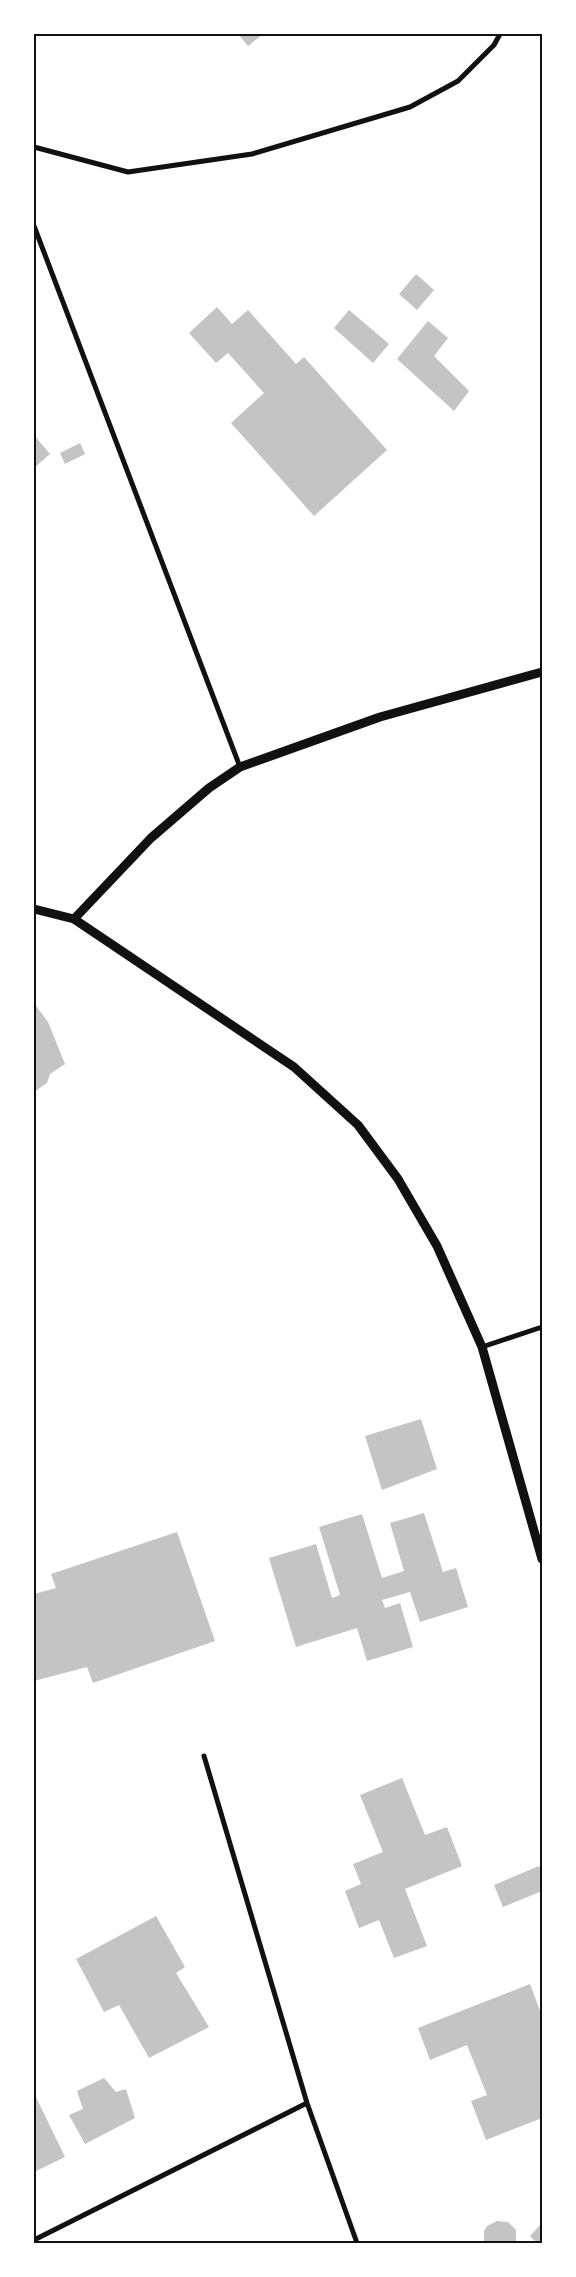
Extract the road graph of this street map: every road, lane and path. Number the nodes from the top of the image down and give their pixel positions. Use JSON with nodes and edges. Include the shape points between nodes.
{"nodes":[{"id":1,"x":500,"y":34,"type":"edge"},
{"id":2,"x":34,"y":147,"type":"edge"},
{"id":3,"x":34,"y":226,"type":"edge"},
{"id":4,"x":542,"y":672,"type":"edge"},
{"id":5,"x":240,"y":767,"type":"junction"},
{"id":6,"x":34,"y":909,"type":"edge"},
{"id":7,"x":74,"y":919,"type":"junction"},
{"id":8,"x":542,"y":1327,"type":"edge"},
{"id":9,"x":482,"y":1347,"type":"junction"},
{"id":10,"x":542,"y":1560,"type":"edge"},
{"id":11,"x":204,"y":1756,"type":"dead end"},
{"id":12,"x":307,"y":2103,"type":"junction"},
{"id":13,"x":34,"y":2240,"type":"edge"},
{"id":14,"x":357,"y":2243,"type":"edge"}],
"edges":[{"from":1,"to":2,"type":"street","via":[[494,45],[458,81],[410,107],[252,154],[128,172]]},
{"from":3,"to":5,"type":"street"},
{"from":4,"to":5,"type":"street","via":[[380,717]]},
{"from":5,"to":7,"type":"street","via":[[209,788],[151,838]]},
{"from":6,"to":7,"type":"street"},
{"from":7,"to":9,"type":"street","via":[[294,1067],[358,1125],[398,1179],[437,1246]]},
{"from":8,"to":9,"type":"street"},
{"from":9,"to":10,"type":"street"},
{"from":11,"to":12,"type":"street"},
{"from":12,"to":13,"type":"street"},
{"from":12,"to":14,"type":"street"}]}
